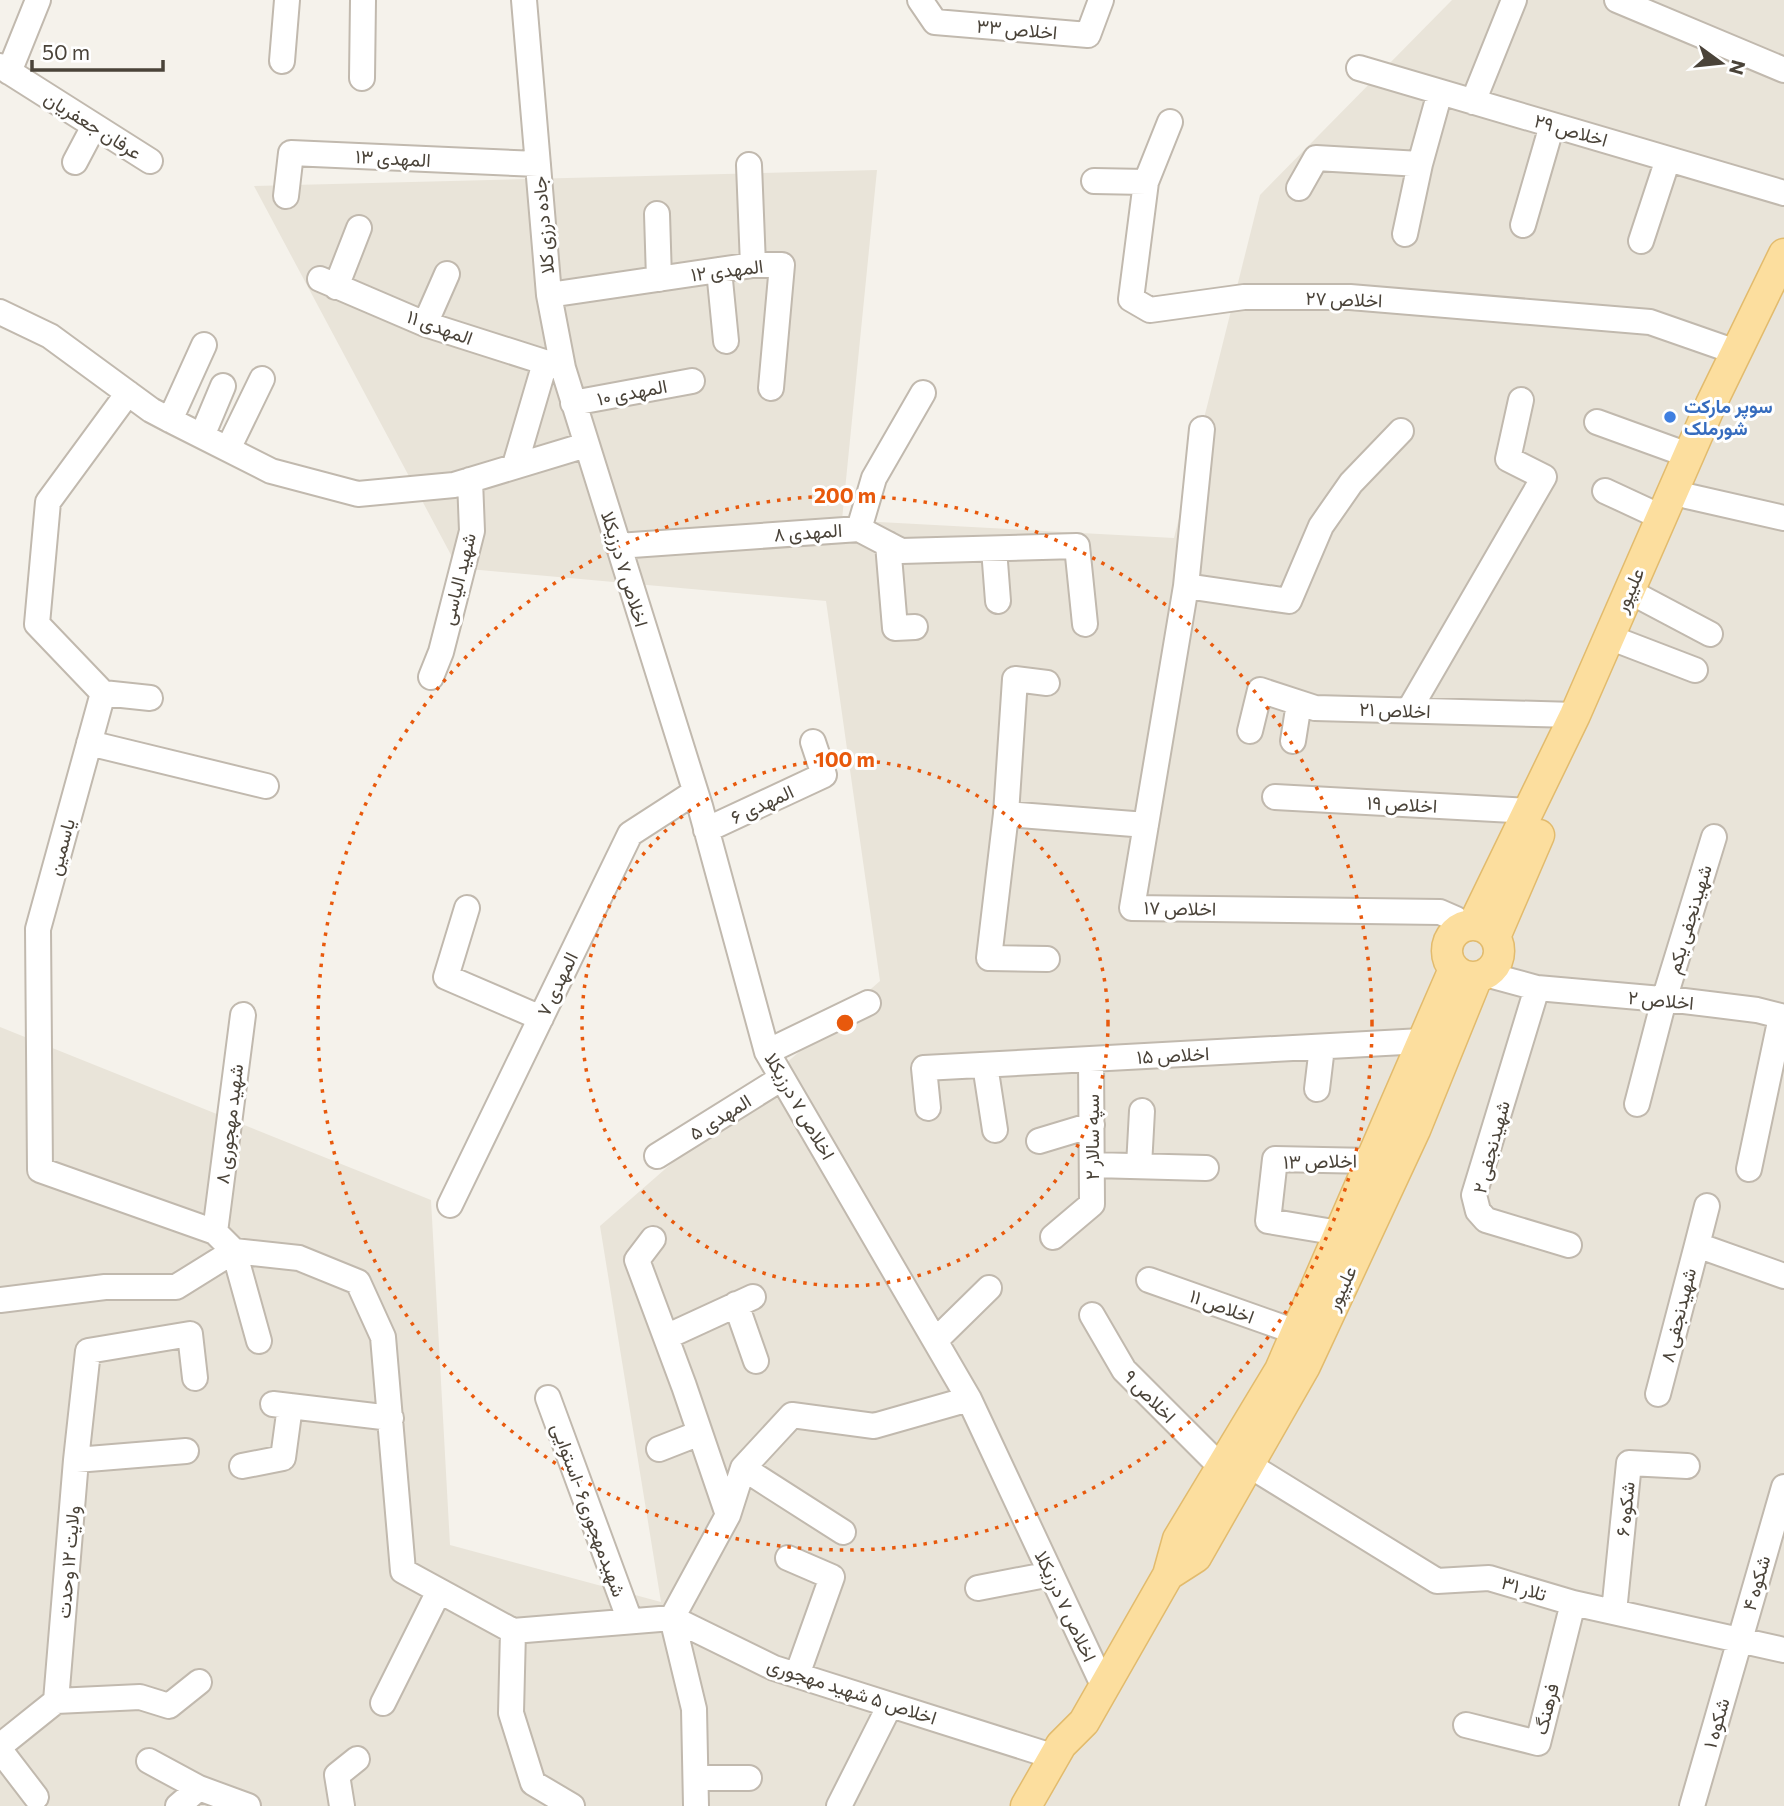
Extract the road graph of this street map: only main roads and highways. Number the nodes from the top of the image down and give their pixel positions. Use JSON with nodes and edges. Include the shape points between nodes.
{"nodes":[{"id":1,"x":1784,"y":254,"type":"edge"},
{"id":2,"x":1784,"y":294,"type":"edge"},
{"id":3,"x":1673,"y":502,"type":"junction"},
{"id":4,"x":1478,"y":953,"type":"junction"},
{"id":5,"x":1235,"y":1466,"type":"junction"},
{"id":6,"x":1084,"y":1722,"type":"junction"},
{"id":7,"x":1026,"y":1806,"type":"edge"},
{"id":8,"x":1049,"y":1806,"type":"edge"}],
"edges":[{"from":1,"to":3,"type":"main road","name":"علیپور","via":[[1688,455]]},
{"from":2,"to":3,"type":"main road","name":"علیپور","via":[[1717,428]]},
{"from":3,"to":4,"type":"main road","name":"علیپور","via":[[1529,811]]},
{"from":3,"to":4,"type":"main road","name":"علیپور","via":[[1642,598]]},
{"from":4,"to":5,"type":"main road","name":"علیپور","via":[[1422,1041]]},
{"from":4,"to":5,"type":"main road","name":"علیپور","via":[[1415,1130],[1305,1366]]},
{"from":5,"to":6,"type":"main road","name":"علیپور","via":[[1178,1539],[1168,1575]]},
{"from":6,"to":7,"type":"main road","name":"علیپور","via":[[1060,1745]]},
{"from":6,"to":8,"type":"main road","name":"علیپور","via":[[1081,1751]]}]}
